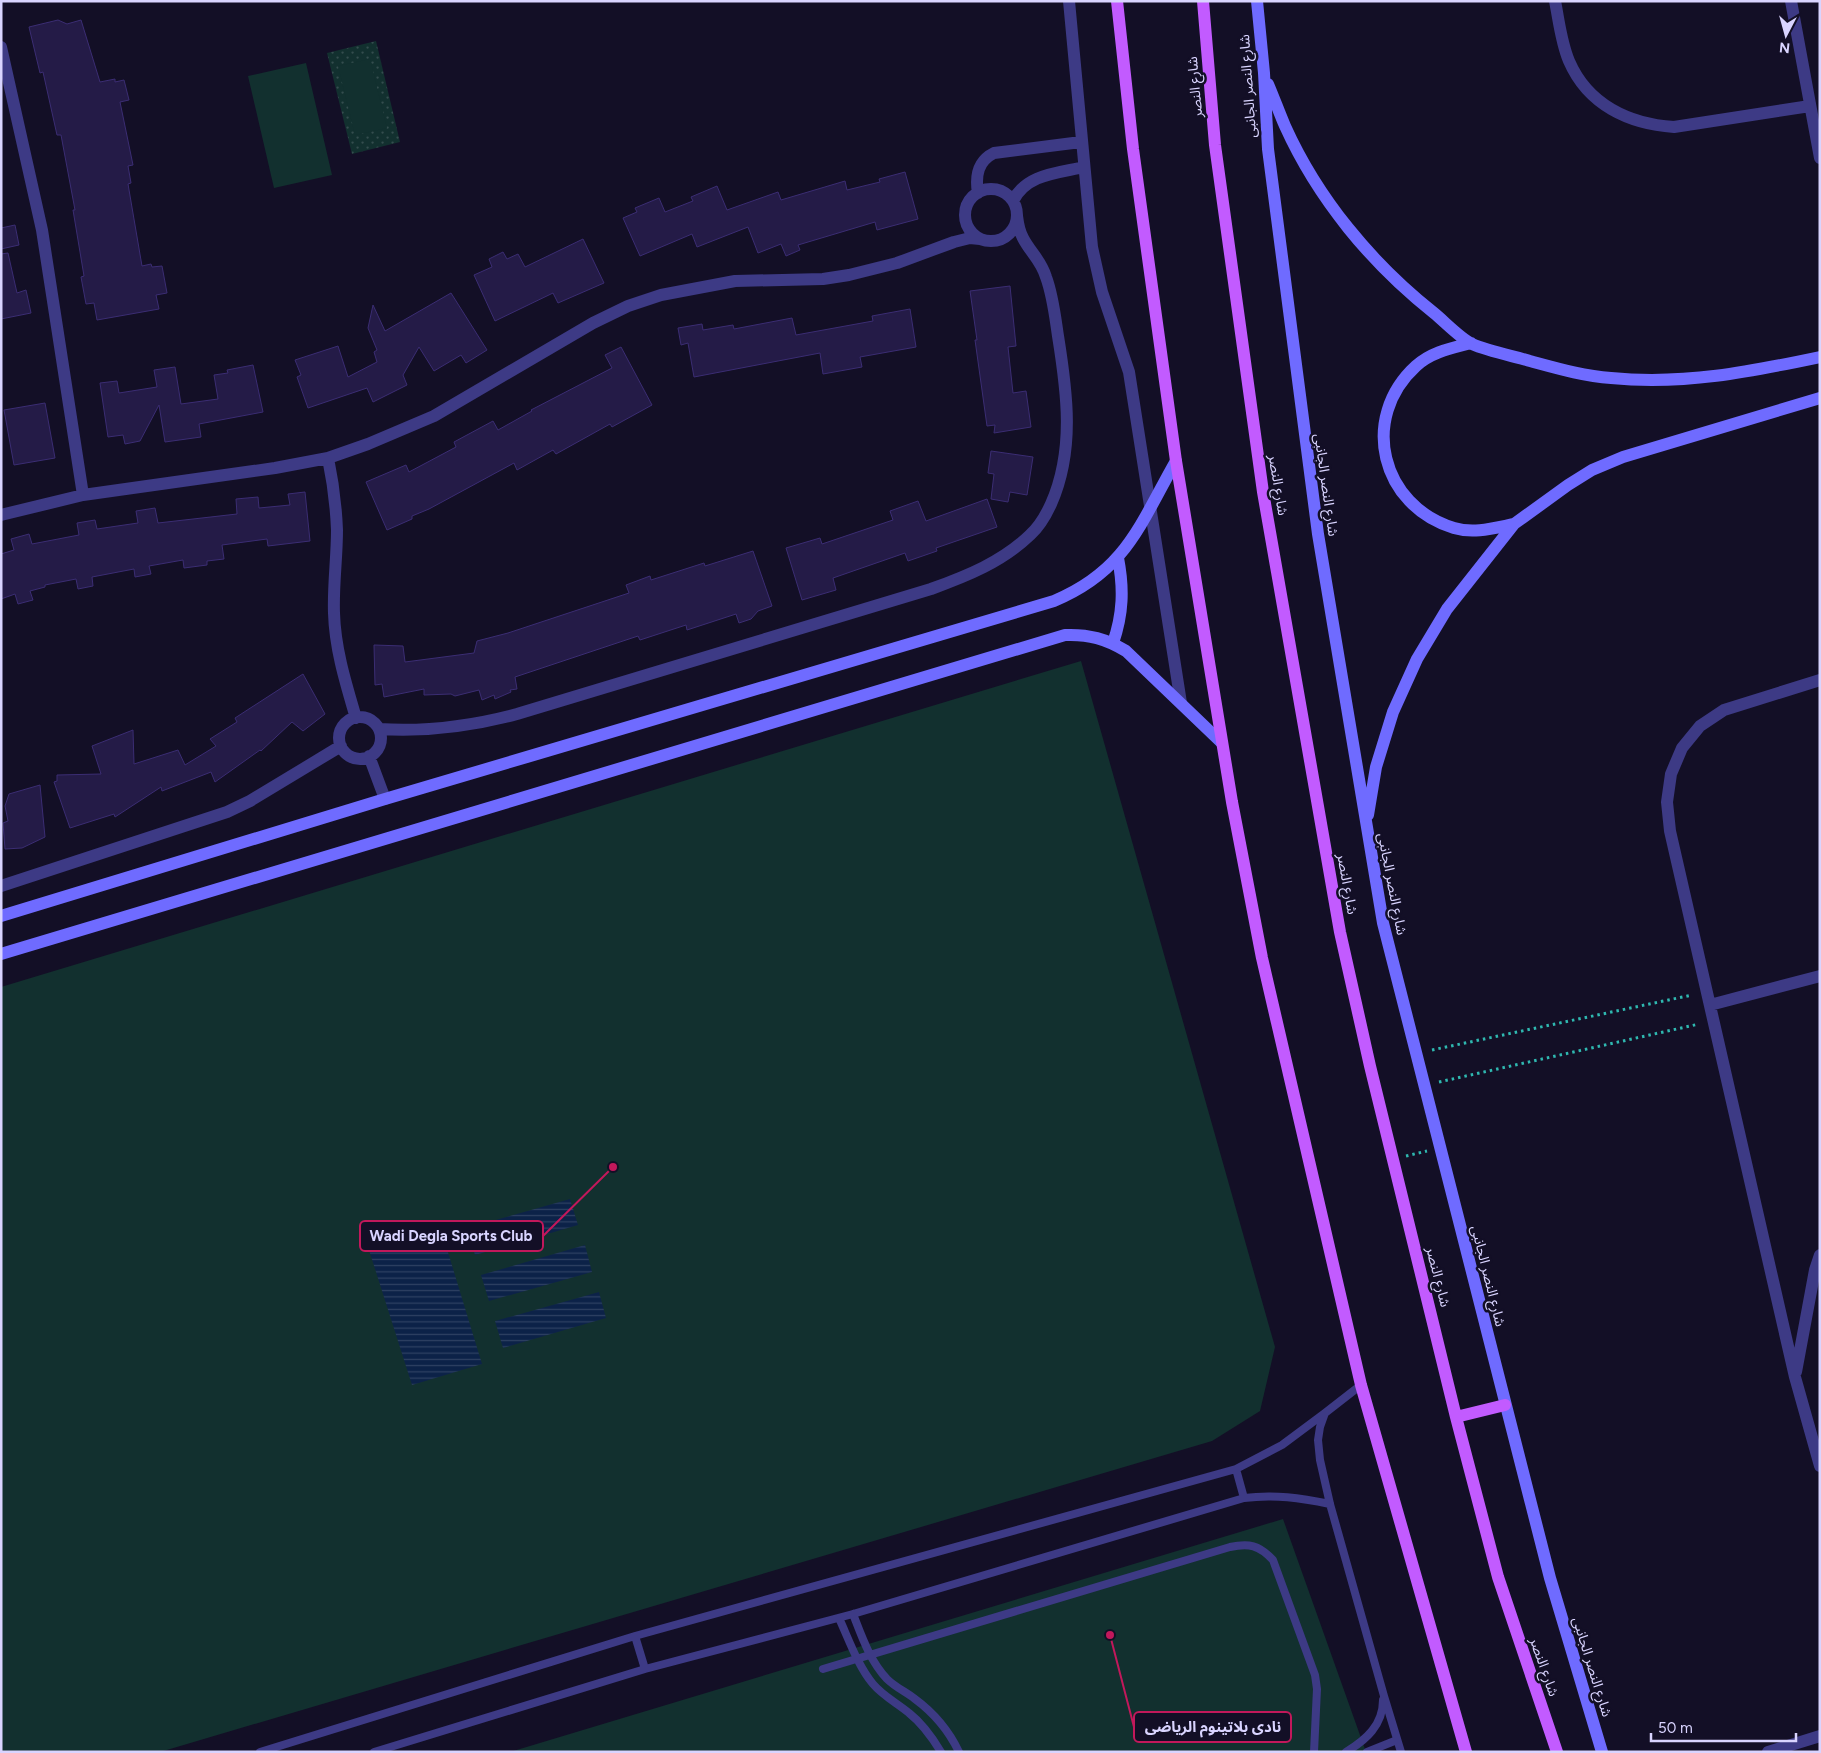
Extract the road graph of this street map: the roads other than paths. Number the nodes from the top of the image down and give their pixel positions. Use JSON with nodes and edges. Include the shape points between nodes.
{"nodes":[{"id":1,"x":1068,"y":1,"type":"edge"},
{"id":2,"x":1117,"y":1,"type":"edge"},
{"id":3,"x":1203,"y":1,"type":"edge"},
{"id":4,"x":1257,"y":1,"type":"edge"},
{"id":5,"x":1555,"y":1,"type":"edge"},
{"id":6,"x":1791,"y":1,"type":"edge"},
{"id":7,"x":1,"y":46,"type":"edge"},
{"id":8,"x":1264,"y":73,"type":"junction"},
{"id":9,"x":1810,"y":106,"type":"junction"},
{"id":10,"x":1081,"y":142,"type":"junction"},
{"id":11,"x":1820,"y":158,"type":"edge"},
{"id":12,"x":1084,"y":167,"type":"junction"},
{"id":13,"x":978,"y":192,"type":"junction"},
{"id":14,"x":1013,"y":201,"type":"junction"},
{"id":15,"x":1017,"y":216,"type":"junction"},
{"id":16,"x":965,"y":218,"type":"junction"},
{"id":17,"x":1004,"y":237,"type":"junction"},
{"id":18,"x":980,"y":238,"type":"junction"},
{"id":19,"x":944,"y":245,"type":"junction"},
{"id":20,"x":1029,"y":248,"type":"junction"},
{"id":21,"x":1471,"y":344,"type":"junction"},
{"id":22,"x":1820,"y":357,"type":"edge"},
{"id":23,"x":1820,"y":398,"type":"edge"},
{"id":24,"x":328,"y":458,"type":"junction"},
{"id":25,"x":1176,"y":461,"type":"junction"},
{"id":26,"x":83,"y":495,"type":"junction"},
{"id":27,"x":1151,"y":506,"type":"junction"},
{"id":28,"x":1,"y":515,"type":"edge"},
{"id":29,"x":1514,"y":524,"type":"junction"},
{"id":30,"x":1118,"y":558,"type":"junction"},
{"id":31,"x":1113,"y":643,"type":"junction"},
{"id":32,"x":1820,"y":680,"type":"edge"},
{"id":33,"x":1180,"y":703,"type":"junction"},
{"id":34,"x":356,"y":718,"type":"junction"},
{"id":35,"x":379,"y":729,"type":"junction"},
{"id":36,"x":1222,"y":744,"type":"junction"},
{"id":37,"x":341,"y":746,"type":"junction"},
{"id":38,"x":369,"y":756,"type":"junction"},
{"id":39,"x":385,"y":799,"type":"junction"},
{"id":40,"x":1366,"y":825,"type":"junction"},
{"id":41,"x":1,"y":886,"type":"edge"},
{"id":42,"x":1,"y":916,"type":"edge"},
{"id":43,"x":1,"y":954,"type":"edge"},
{"id":44,"x":1820,"y":976,"type":"edge"},
{"id":45,"x":1710,"y":1005,"type":"junction"},
{"id":46,"x":1820,"y":1255,"type":"edge"},
{"id":47,"x":1795,"y":1377,"type":"junction"},
{"id":48,"x":1361,"y":1385,"type":"junction"},
{"id":49,"x":1505,"y":1405,"type":"junction"},
{"id":50,"x":1325,"y":1413,"type":"junction"},
{"id":51,"x":1456,"y":1417,"type":"junction"},
{"id":52,"x":1820,"y":1466,"type":"edge"},
{"id":53,"x":1236,"y":1469,"type":"junction"},
{"id":54,"x":1244,"y":1498,"type":"junction"},
{"id":55,"x":1330,"y":1504,"type":"junction"},
{"id":56,"x":853,"y":1614,"type":"junction"},
{"id":57,"x":840,"y":1618,"type":"junction"},
{"id":58,"x":635,"y":1636,"type":"junction"},
{"id":59,"x":869,"y":1654,"type":"junction"},
{"id":60,"x":858,"y":1658,"type":"junction"},
{"id":61,"x":645,"y":1669,"type":"junction"},
{"id":62,"x":823,"y":1669,"type":"dead end"},
{"id":63,"x":1384,"y":1696,"type":"junction"},
{"id":64,"x":1820,"y":1736,"type":"edge"},
{"id":65,"x":1397,"y":1740,"type":"junction"},
{"id":66,"x":260,"y":1752,"type":"edge"},
{"id":67,"x":374,"y":1752,"type":"edge"},
{"id":68,"x":941,"y":1752,"type":"edge"},
{"id":69,"x":959,"y":1752,"type":"edge"},
{"id":70,"x":1314,"y":1752,"type":"edge"},
{"id":71,"x":1346,"y":1752,"type":"edge"},
{"id":72,"x":1367,"y":1752,"type":"edge"},
{"id":73,"x":1401,"y":1752,"type":"edge"},
{"id":74,"x":1466,"y":1752,"type":"edge"},
{"id":75,"x":1557,"y":1752,"type":"edge"},
{"id":76,"x":1602,"y":1752,"type":"edge"},
{"id":77,"x":1768,"y":1752,"type":"edge"}],
"edges":[{"from":1,"to":10,"type":"street"},
{"from":2,"to":25,"type":"main road","via":[[1132,150]]},
{"from":3,"to":51,"type":"main road","name":"شارع النصر","via":[[1215,145],[1263,492],[1340,932]]},
{"from":4,"to":8,"type":"street","name":"شارع النصر الجانبى"},
{"from":5,"to":9,"type":"street","via":[[1563,42],[1580,81],[1595,97],[1631,120],[1674,127]]},
{"from":6,"to":9,"type":"street"},
{"from":7,"to":26,"type":"street","via":[[42,230]]},
{"from":8,"to":21,"type":"street","via":[[1285,126],[1312,177],[1344,224],[1382,267]]},
{"from":8,"to":40,"type":"street","name":"شارع النصر الجانبى","via":[[1268,150],[1318,534]]},
{"from":9,"to":11,"type":"street"},
{"from":10,"to":12,"type":"street"},
{"from":10,"to":13,"type":"street","via":[[994,153],[978,168]]},
{"from":12,"to":14,"type":"street","via":[[1031,181],[1020,189]]},
{"from":12,"to":27,"type":"street","via":[[1092,247],[1102,292],[1129,372]]},
{"from":13,"to":14,"type":"street","via":[[993,189],[1008,195]]},
{"from":13,"to":16,"type":"street","via":[[970,199]]},
{"from":14,"to":15,"type":"street"},
{"from":15,"to":17,"type":"street","via":[[1011,232]]},
{"from":15,"to":20,"type":"street"},
{"from":16,"to":18,"type":"street","via":[[972,234]]},
{"from":16,"to":19,"type":"street"},
{"from":17,"to":18,"type":"street","via":[[988,241]]},
{"from":17,"to":20,"type":"street"},
{"from":18,"to":19,"type":"street"},
{"from":19,"to":24,"type":"street","via":[[897,263],[849,275],[823,279],[735,281],[661,295],[628,306],[434,416]]},
{"from":20,"to":35,"type":"street","via":[[1042,266],[1051,294],[1066,397],[1067,441],[1058,489],[1032,534],[1016,547],[969,575],[931,589],[517,714],[485,722],[420,730]]},
{"from":21,"to":22,"type":"street","via":[[1562,370],[1650,381],[1746,373]]},
{"from":21,"to":29,"type":"street","via":[[1442,350],[1416,365],[1397,387],[1385,414],[1383,444],[1390,473],[1405,498],[1428,517],[1455,529],[1485,531]]},
{"from":23,"to":29,"type":"street","via":[[1623,457],[1568,485]]},
{"from":24,"to":26,"type":"street"},
{"from":24,"to":34,"type":"street","via":[[334,484],[337,528],[336,632]]},
{"from":25,"to":27,"type":"street"},
{"from":25,"to":36,"type":"main road"},
{"from":26,"to":28,"type":"street"},
{"from":27,"to":30,"type":"street"},
{"from":27,"to":33,"type":"street"},
{"from":29,"to":40,"type":"street","via":[[1447,609],[1417,659],[1393,712],[1376,767]]},
{"from":30,"to":31,"type":"street","via":[[1123,592]]},
{"from":30,"to":39,"type":"street","via":[[1089,584],[1054,601]]},
{"from":31,"to":33,"type":"street","via":[[1138,661]]},
{"from":31,"to":43,"type":"street","via":[[1083,634],[1065,635]]},
{"from":32,"to":45,"type":"street","via":[[1724,710],[1700,726],[1682,748],[1671,774],[1667,802],[1670,830]]},
{"from":33,"to":36,"type":"street"},
{"from":34,"to":35,"type":"street","via":[[369,719]]},
{"from":34,"to":37,"type":"street","via":[[342,728]]},
{"from":35,"to":38,"type":"street","via":[[380,742]]},
{"from":36,"to":48,"type":"main road","via":[[1262,958]]},
{"from":37,"to":38,"type":"street","via":[[350,756]]},
{"from":37,"to":41,"type":"street","via":[[227,812]]},
{"from":38,"to":39,"type":"street"},
{"from":39,"to":42,"type":"street"},
{"from":40,"to":49,"type":"street","name":"شارع النصر الجانبى","via":[[1383,923]]},
{"from":44,"to":45,"type":"street"},
{"from":45,"to":47,"type":"street"},
{"from":46,"to":47,"type":"street"},
{"from":47,"to":52,"type":"street"},
{"from":48,"to":50,"type":"lane"},
{"from":48,"to":74,"type":"main road"},
{"from":49,"to":51,"type":"main road"},
{"from":49,"to":76,"type":"street","name":"شارع النصر الجانبى","via":[[1550,1578]]},
{"from":50,"to":53,"type":"lane","via":[[1282,1445]]},
{"from":50,"to":55,"type":"lane","via":[[1318,1440]]},
{"from":51,"to":75,"type":"main road","name":"شارع النصر","via":[[1498,1577]]},
{"from":53,"to":54,"type":"lane"},
{"from":53,"to":58,"type":"lane"},
{"from":54,"to":55,"type":"lane","via":[[1285,1497]]},
{"from":54,"to":56,"type":"lane"},
{"from":55,"to":63,"type":"lane"},
{"from":56,"to":57,"type":"lane"},
{"from":56,"to":59,"type":"lane"},
{"from":57,"to":60,"type":"lane"},
{"from":57,"to":61,"type":"lane"},
{"from":58,"to":61,"type":"lane"},
{"from":58,"to":66,"type":"lane"},
{"from":59,"to":60,"type":"lane"},
{"from":59,"to":69,"type":"lane","via":[[888,1680],[938,1720]]},
{"from":59,"to":70,"type":"lane","via":[[1230,1547],[1254,1546],[1274,1560],[1312,1661],[1317,1689]]},
{"from":60,"to":62,"type":"lane"},
{"from":60,"to":68,"type":"lane","via":[[872,1683],[921,1723]]},
{"from":61,"to":67,"type":"lane"},
{"from":63,"to":65,"type":"lane"},
{"from":63,"to":71,"type":"lane","via":[[1376,1727]]},
{"from":64,"to":77,"type":"street"},
{"from":65,"to":72,"type":"lane"},
{"from":65,"to":73,"type":"lane"}]}
